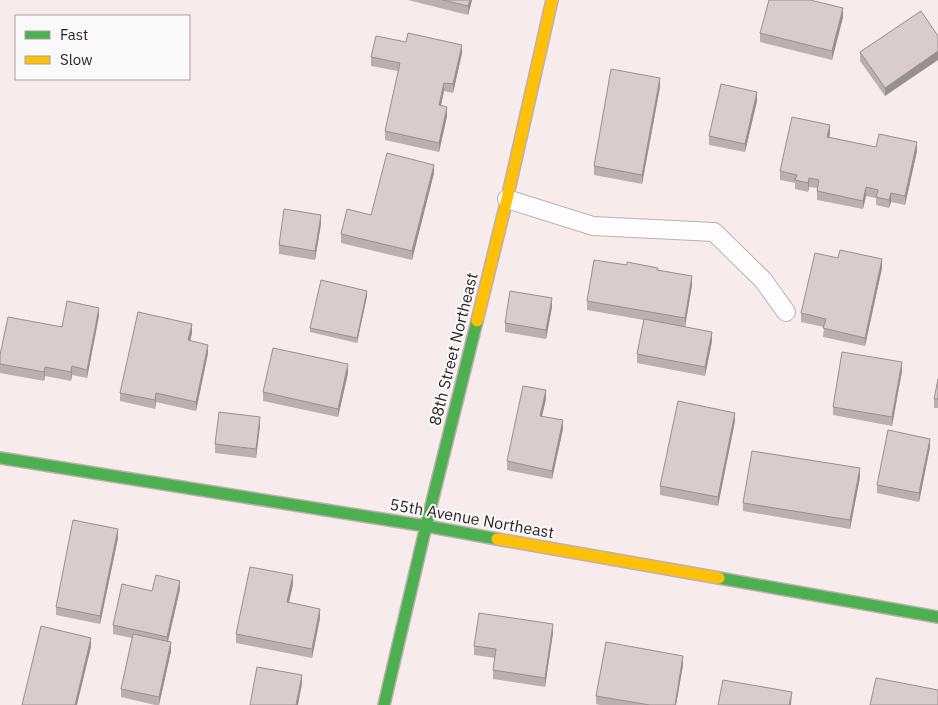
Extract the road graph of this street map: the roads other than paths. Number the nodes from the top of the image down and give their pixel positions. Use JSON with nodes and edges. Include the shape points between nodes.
{"nodes":[{"id":1,"x":552,"y":0,"type":"edge"},
{"id":2,"x":507,"y":199,"type":"junction"},
{"id":3,"x":786,"y":312,"type":"dead end"},
{"id":4,"x":0,"y":458,"type":"edge"},
{"id":5,"x":426,"y":526,"type":"junction"},
{"id":6,"x":938,"y":618,"type":"edge"},
{"id":7,"x":384,"y":705,"type":"edge"}],
"edges":[{"from":1,"to":2,"type":"street","name":"88th Street Northeast"},
{"from":2,"to":3,"type":"lane","via":[[593,226],[714,232],[763,280]]},
{"from":2,"to":5,"type":"street","name":"88th Street Northeast"},
{"from":4,"to":5,"type":"street","name":"55th Avenue Northeast"},
{"from":5,"to":6,"type":"street","name":"55th Avenue Northeast"},
{"from":5,"to":7,"type":"street","name":"88th Street Northeast"}]}
